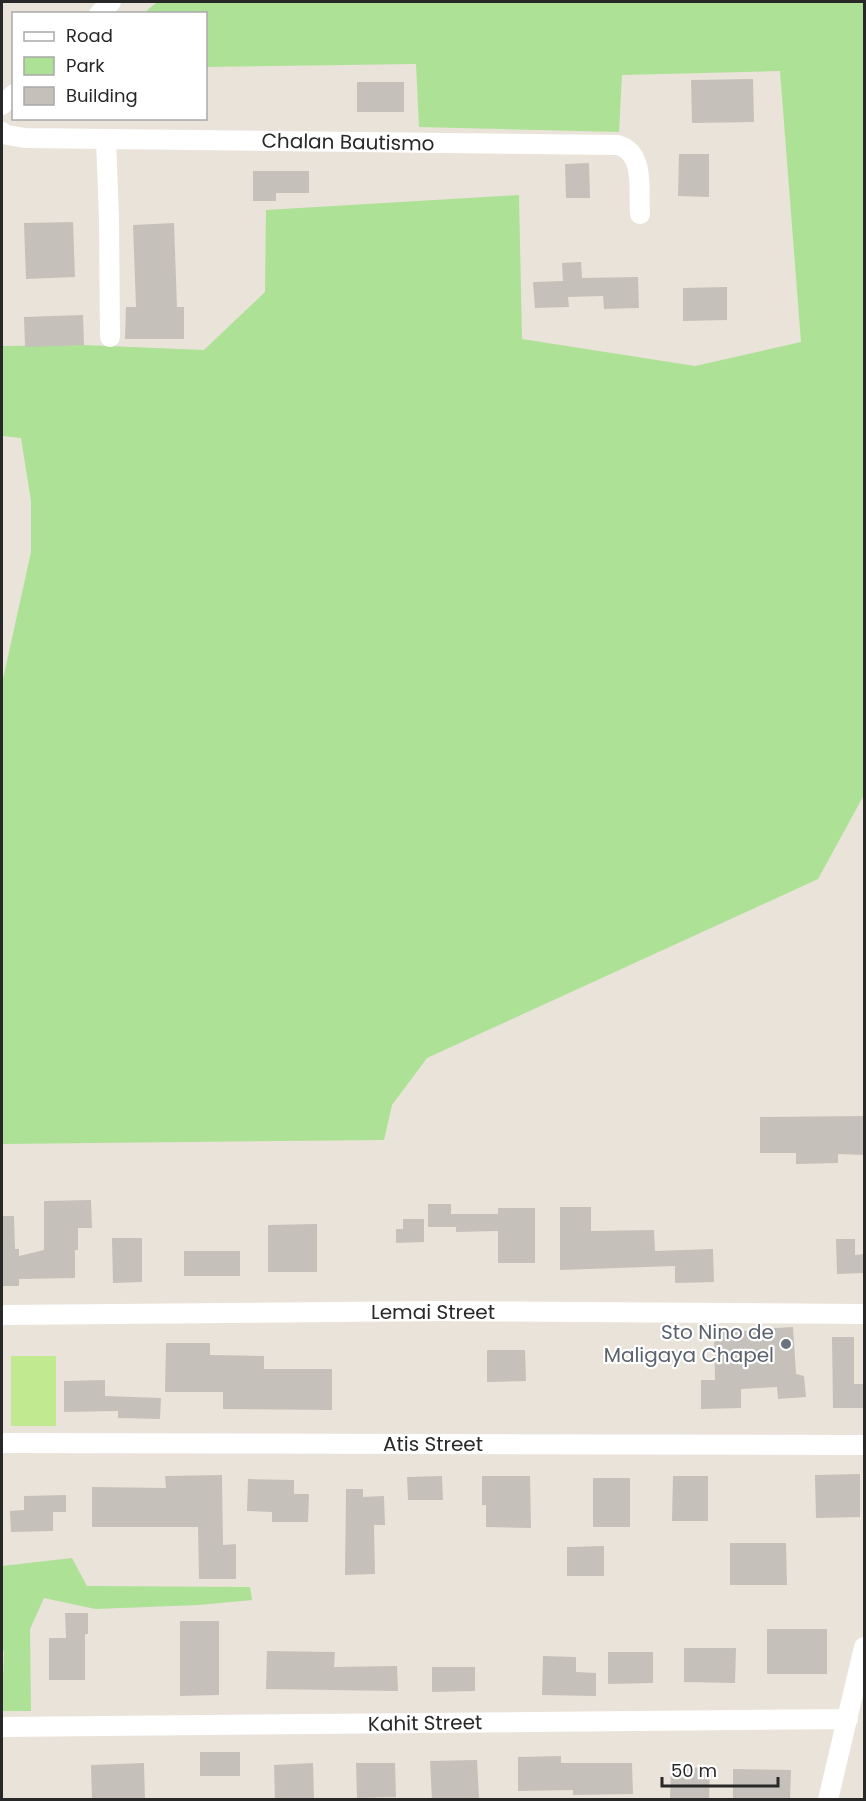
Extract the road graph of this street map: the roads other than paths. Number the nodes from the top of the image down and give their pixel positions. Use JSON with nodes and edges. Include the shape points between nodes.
{"nodes":[{"id":1,"x":2,"y":132,"type":"edge"},
{"id":2,"x":106,"y":139,"type":"junction"},
{"id":3,"x":640,"y":214,"type":"dead end"},
{"id":4,"x":110,"y":337,"type":"dead end"},
{"id":5,"x":864,"y":1314,"type":"edge"},
{"id":6,"x":2,"y":1315,"type":"edge"},
{"id":7,"x":2,"y":1443,"type":"edge"},
{"id":8,"x":864,"y":1445,"type":"edge"},
{"id":9,"x":864,"y":1647,"type":"edge"},
{"id":10,"x":848,"y":1719,"type":"junction"},
{"id":11,"x":2,"y":1727,"type":"edge"},
{"id":12,"x":828,"y":1800,"type":"edge"}],
"edges":[{"from":1,"to":2,"type":"street","name":"Chalan Bautismo","via":[[25,138]]},
{"from":2,"to":3,"type":"street","name":"Chalan Bautismo","via":[[618,145],[636,159]]},
{"from":2,"to":4,"type":"street"},
{"from":5,"to":6,"type":"street","name":"Lemai Street","via":[[438,1311]]},
{"from":7,"to":8,"type":"street","name":"Atis Street"},
{"from":9,"to":10,"type":"street"},
{"from":10,"to":11,"type":"street","name":"Kahit Street"},
{"from":10,"to":12,"type":"street"}]}
